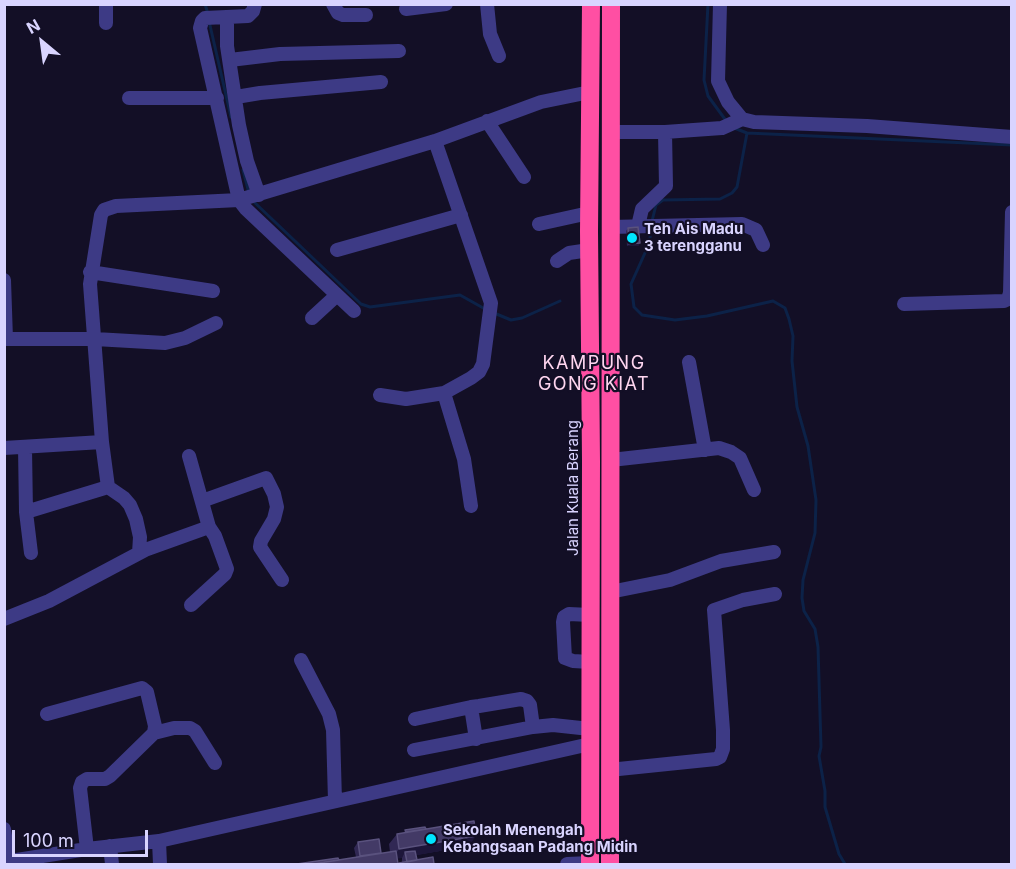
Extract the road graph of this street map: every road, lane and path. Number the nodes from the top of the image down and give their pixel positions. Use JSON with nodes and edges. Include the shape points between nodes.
{"nodes":[{"id":1,"x":106,"y":4,"type":"edge"},
{"id":2,"x":255,"y":4,"type":"edge"},
{"id":3,"x":333,"y":4,"type":"edge"},
{"id":4,"x":446,"y":4,"type":"edge"},
{"id":5,"x":487,"y":4,"type":"edge"},
{"id":6,"x":591,"y":4,"type":"edge"},
{"id":7,"x":611,"y":4,"type":"edge"},
{"id":8,"x":720,"y":4,"type":"edge"},
{"id":9,"x":406,"y":9,"type":"dead end"},
{"id":10,"x":366,"y":15,"type":"dead end"},
{"id":11,"x":222,"y":17,"type":"junction"},
{"id":12,"x":106,"y":23,"type":"dead end"},
{"id":13,"x":399,"y":51,"type":"dead end"},
{"id":14,"x":500,"y":56,"type":"dead end"},
{"id":15,"x":230,"y":60,"type":"junction"},
{"id":16,"x":381,"y":82,"type":"dead end"},
{"id":17,"x":591,"y":92,"type":"junction"},
{"id":18,"x":236,"y":97,"type":"junction"},
{"id":19,"x":129,"y":98,"type":"dead end"},
{"id":20,"x":217,"y":98,"type":"junction"},
{"id":21,"x":740,"y":120,"type":"junction"},
{"id":22,"x":487,"y":121,"type":"junction"},
{"id":23,"x":610,"y":132,"type":"junction"},
{"id":24,"x":665,"y":132,"type":"junction"},
{"id":25,"x":1011,"y":137,"type":"edge"},
{"id":26,"x":435,"y":141,"type":"junction"},
{"id":27,"x":524,"y":177,"type":"dead end"},
{"id":28,"x":249,"y":198,"type":"junction"},
{"id":29,"x":1011,"y":212,"type":"edge"},
{"id":30,"x":589,"y":213,"type":"junction"},
{"id":31,"x":460,"y":215,"type":"junction"},
{"id":32,"x":539,"y":224,"type":"dead end"},
{"id":33,"x":610,"y":226,"type":"junction"},
{"id":34,"x":648,"y":226,"type":"junction"},
{"id":35,"x":763,"y":245,"type":"dead end"},
{"id":36,"x":337,"y":250,"type":"dead end"},
{"id":37,"x":589,"y":250,"type":"junction"},
{"id":38,"x":557,"y":261,"type":"dead end"},
{"id":39,"x":90,"y":272,"type":"junction"},
{"id":40,"x":4,"y":280,"type":"edge"},
{"id":41,"x":213,"y":291,"type":"dead end"},
{"id":42,"x":338,"y":295,"type":"junction"},
{"id":43,"x":904,"y":304,"type":"dead end"},
{"id":44,"x":354,"y":311,"type":"dead end"},
{"id":45,"x":312,"y":318,"type":"dead end"},
{"id":46,"x":216,"y":323,"type":"dead end"},
{"id":47,"x":5,"y":339,"type":"edge"},
{"id":48,"x":95,"y":339,"type":"junction"},
{"id":49,"x":689,"y":362,"type":"dead end"},
{"id":50,"x":444,"y":393,"type":"junction"},
{"id":51,"x":380,"y":395,"type":"dead end"},
{"id":52,"x":102,"y":442,"type":"junction"},
{"id":53,"x":4,"y":448,"type":"edge"},
{"id":54,"x":25,"y":448,"type":"junction"},
{"id":55,"x":705,"y":450,"type":"junction"},
{"id":56,"x":189,"y":456,"type":"dead end"},
{"id":57,"x":611,"y":460,"type":"junction"},
{"id":58,"x":108,"y":487,"type":"junction"},
{"id":59,"x":754,"y":490,"type":"dead end"},
{"id":60,"x":202,"y":501,"type":"junction"},
{"id":61,"x":471,"y":507,"type":"dead end"},
{"id":62,"x":26,"y":512,"type":"junction"},
{"id":63,"x":209,"y":527,"type":"junction"},
{"id":64,"x":774,"y":552,"type":"dead end"},
{"id":65,"x":31,"y":553,"type":"dead end"},
{"id":66,"x":139,"y":553,"type":"junction"},
{"id":67,"x":282,"y":580,"type":"dead end"},
{"id":68,"x":610,"y":592,"type":"junction"},
{"id":69,"x":775,"y":594,"type":"dead end"},
{"id":70,"x":191,"y":606,"type":"dead end"},
{"id":71,"x":590,"y":612,"type":"junction"},
{"id":72,"x":4,"y":619,"type":"edge"},
{"id":73,"x":301,"y":660,"type":"dead end"},
{"id":74,"x":590,"y":662,"type":"junction"},
{"id":75,"x":471,"y":707,"type":"junction"},
{"id":76,"x":47,"y":714,"type":"dead end"},
{"id":77,"x":415,"y":719,"type":"dead end"},
{"id":78,"x":533,"y":727,"type":"junction"},
{"id":79,"x":154,"y":733,"type":"junction"},
{"id":80,"x":590,"y":737,"type":"junction"},
{"id":81,"x":476,"y":738,"type":"junction"},
{"id":82,"x":414,"y":750,"type":"dead end"},
{"id":83,"x":215,"y":763,"type":"dead end"},
{"id":84,"x":609,"y":770,"type":"junction"},
{"id":85,"x":335,"y":801,"type":"junction"},
{"id":86,"x":4,"y":829,"type":"edge"},
{"id":87,"x":159,"y":841,"type":"junction"},
{"id":88,"x":110,"y":846,"type":"junction"},
{"id":89,"x":87,"y":849,"type":"junction"},
{"id":90,"x":11,"y":862,"type":"edge"},
{"id":91,"x":112,"y":864,"type":"edge"},
{"id":92,"x":160,"y":864,"type":"edge"},
{"id":93,"x":567,"y":864,"type":"edge"},
{"id":94,"x":590,"y":864,"type":"edge"},
{"id":95,"x":610,"y":864,"type":"edge"}],
"edges":[{"from":1,"to":12,"type":"street"},
{"from":2,"to":11,"type":"street","via":[[248,16]]},
{"from":3,"to":10,"type":"street","via":[[343,15]]},
{"from":4,"to":9,"type":"street"},
{"from":5,"to":14,"type":"street","via":[[490,34]]},
{"from":6,"to":17,"type":"highway","name":"Jalan Kuala Berang"},
{"from":7,"to":23,"type":"highway"},
{"from":8,"to":21,"type":"street","via":[[718,81]]},
{"from":11,"to":15,"type":"street"},
{"from":11,"to":20,"type":"street","via":[[201,21],[200,36]]},
{"from":13,"to":15,"type":"street","via":[[280,54]]},
{"from":15,"to":18,"type":"street"},
{"from":16,"to":18,"type":"street"},
{"from":17,"to":22,"type":"street","via":[[541,102]]},
{"from":17,"to":30,"type":"highway","name":"Jalan Kuala Berang"},
{"from":18,"to":28,"type":"street"},
{"from":19,"to":20,"type":"street"},
{"from":20,"to":28,"type":"street"},
{"from":21,"to":24,"type":"street","via":[[722,128]]},
{"from":21,"to":25,"type":"street"},
{"from":22,"to":26,"type":"street"},
{"from":22,"to":27,"type":"street"},
{"from":23,"to":24,"type":"street"},
{"from":23,"to":33,"type":"highway"},
{"from":24,"to":34,"type":"street","via":[[666,186],[642,209]]},
{"from":26,"to":28,"type":"street"},
{"from":26,"to":31,"type":"street"},
{"from":28,"to":39,"type":"street","via":[[110,207],[101,215]]},
{"from":28,"to":42,"type":"street","via":[[246,209]]},
{"from":29,"to":43,"type":"street","via":[[1008,299]]},
{"from":30,"to":32,"type":"street"},
{"from":30,"to":37,"type":"highway","name":"Jalan Kuala Berang"},
{"from":31,"to":36,"type":"street"},
{"from":31,"to":50,"type":"street","via":[[490,309],[479,372]]},
{"from":33,"to":34,"type":"street"},
{"from":33,"to":57,"type":"highway"},
{"from":34,"to":35,"type":"street","via":[[749,225]]},
{"from":37,"to":38,"type":"street","via":[[569,253]]},
{"from":37,"to":71,"type":"highway","name":"Jalan Kuala Berang"},
{"from":39,"to":41,"type":"street"},
{"from":39,"to":48,"type":"street"},
{"from":40,"to":47,"type":"street"},
{"from":42,"to":44,"type":"street"},
{"from":42,"to":45,"type":"street"},
{"from":46,"to":48,"type":"street","via":[[175,341]]},
{"from":47,"to":48,"type":"street"},
{"from":48,"to":52,"type":"street"},
{"from":49,"to":55,"type":"street"},
{"from":50,"to":51,"type":"street","via":[[406,399]]},
{"from":50,"to":61,"type":"street","via":[[464,459]]},
{"from":52,"to":54,"type":"street"},
{"from":52,"to":58,"type":"street"},
{"from":53,"to":54,"type":"street"},
{"from":54,"to":62,"type":"street"},
{"from":55,"to":57,"type":"street"},
{"from":55,"to":59,"type":"street","via":[[719,448],[736,454]]},
{"from":56,"to":60,"type":"street"},
{"from":57,"to":68,"type":"highway"},
{"from":58,"to":62,"type":"street"},
{"from":58,"to":66,"type":"street","via":[[130,505],[140,537]]},
{"from":60,"to":63,"type":"street"},
{"from":60,"to":67,"type":"street","via":[[266,478],[277,507],[260,547]]},
{"from":62,"to":65,"type":"street"},
{"from":63,"to":66,"type":"street"},
{"from":63,"to":70,"type":"street","via":[[227,569]]},
{"from":64,"to":68,"type":"street","via":[[721,561],[670,580]]},
{"from":66,"to":72,"type":"street","via":[[49,601]]},
{"from":68,"to":71,"type":"highway","via":[[599,595]]},
{"from":68,"to":84,"type":"highway"},
{"from":69,"to":84,"type":"street","via":[[714,610],[723,730],[720,757]]},
{"from":71,"to":74,"type":"highway","name":"Jalan Kuala Berang"},
{"from":71,"to":74,"type":"street","via":[[568,614],[562,622],[565,658]]},
{"from":73,"to":85,"type":"street","via":[[329,714],[333,730]]},
{"from":74,"to":80,"type":"highway","name":"Jalan Kuala Berang"},
{"from":75,"to":77,"type":"street"},
{"from":75,"to":78,"type":"street","via":[[521,699],[530,705]]},
{"from":75,"to":81,"type":"street"},
{"from":76,"to":79,"type":"street","via":[[142,688],[147,692]]},
{"from":78,"to":80,"type":"street","via":[[553,725]]},
{"from":78,"to":81,"type":"street"},
{"from":79,"to":83,"type":"street","via":[[190,728]]},
{"from":79,"to":89,"type":"street","via":[[110,776],[82,782]]},
{"from":80,"to":85,"type":"street"},
{"from":80,"to":94,"type":"highway","name":"Jalan Kuala Berang"},
{"from":81,"to":82,"type":"street"},
{"from":84,"to":95,"type":"highway"},
{"from":85,"to":87,"type":"street"},
{"from":86,"to":90,"type":"street"},
{"from":87,"to":88,"type":"street"},
{"from":87,"to":92,"type":"street"},
{"from":88,"to":89,"type":"street"},
{"from":88,"to":91,"type":"street"},
{"from":89,"to":90,"type":"street"},
{"from":93,"to":94,"type":"street"}]}
